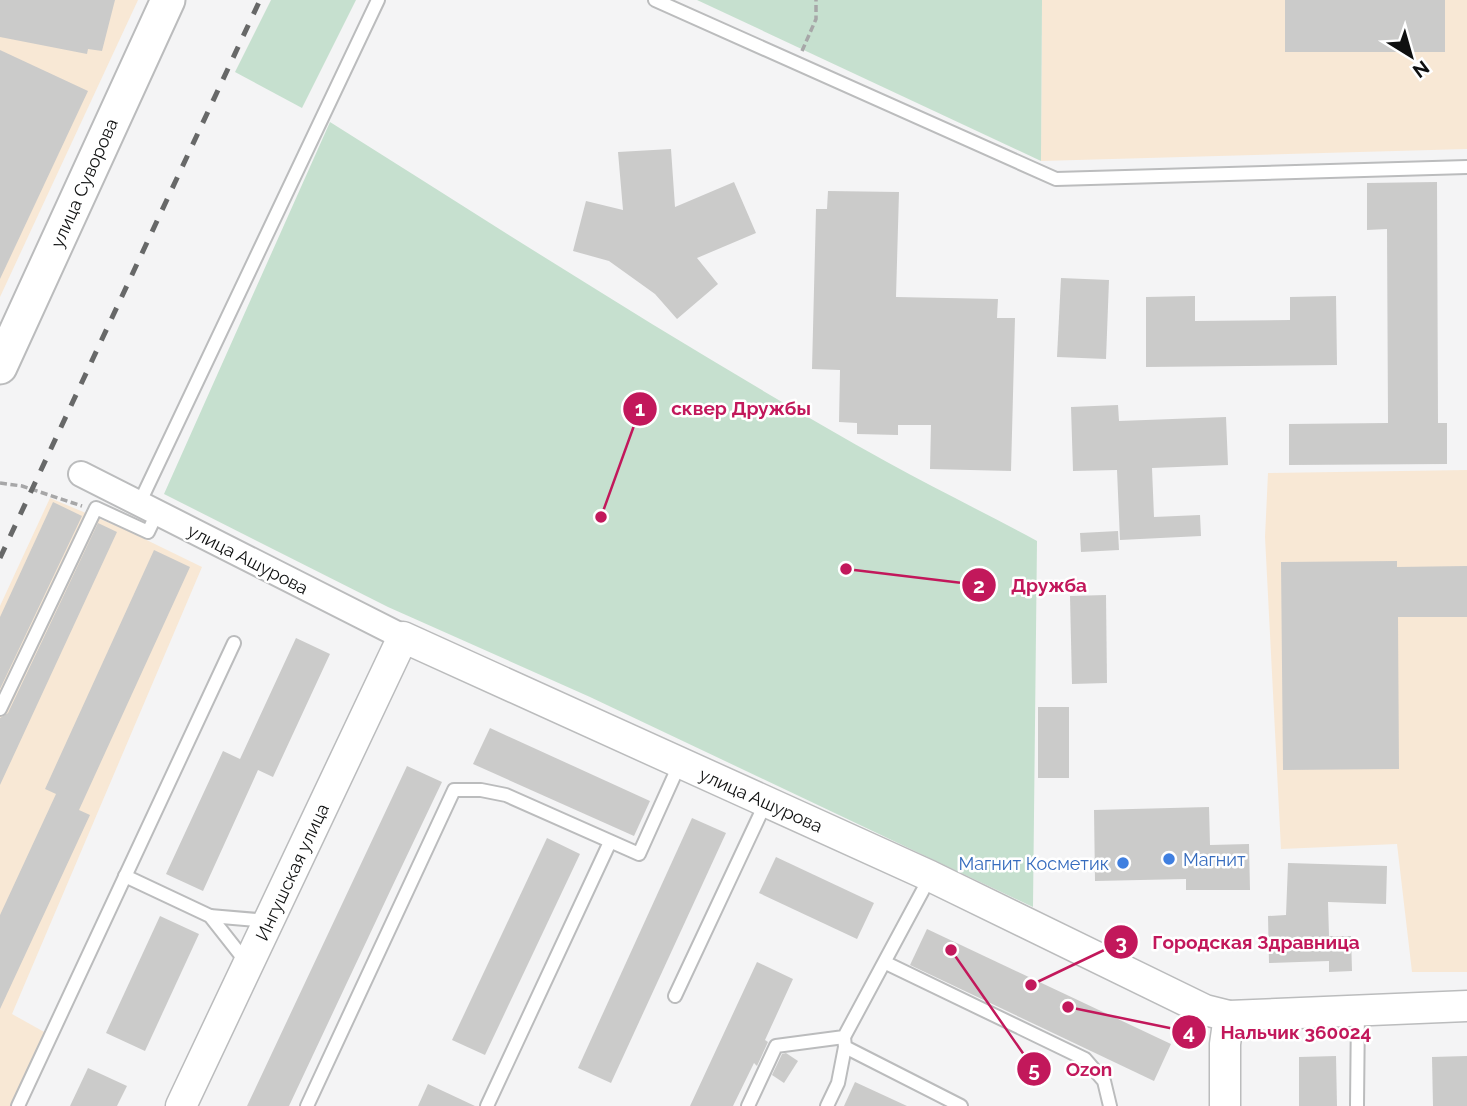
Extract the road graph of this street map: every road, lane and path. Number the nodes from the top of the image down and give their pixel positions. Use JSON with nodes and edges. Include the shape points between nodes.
{"nodes":[{"id":1,"x":168,"y":0,"type":"edge"},
{"id":2,"x":377,"y":0,"type":"edge"},
{"id":3,"x":655,"y":0,"type":"edge"},
{"id":4,"x":816,"y":0,"type":"edge"},
{"id":5,"x":797,"y":63,"type":"junction"},
{"id":6,"x":1467,"y":167,"type":"edge"},
{"id":7,"x":0,"y":366,"type":"edge"},
{"id":8,"x":81,"y":474,"type":"dead end"},
{"id":9,"x":0,"y":483,"type":"edge"},
{"id":10,"x":148,"y":508,"type":"junction"},
{"id":11,"x":95,"y":511,"type":"junction"},
{"id":12,"x":403,"y":637,"type":"junction"},
{"id":13,"x":234,"y":643,"type":"dead end"},
{"id":14,"x":0,"y":709,"type":"edge"},
{"id":15,"x":680,"y":763,"type":"junction"},
{"id":16,"x":766,"y":802,"type":"junction"},
{"id":17,"x":610,"y":842,"type":"junction"},
{"id":18,"x":125,"y":876,"type":"junction"},
{"id":19,"x":930,"y":876,"type":"junction"},
{"id":20,"x":210,"y":916,"type":"junction"},
{"id":21,"x":269,"y":921,"type":"junction"},
{"id":22,"x":886,"y":963,"type":"junction"},
{"id":23,"x":248,"y":965,"type":"junction"},
{"id":24,"x":676,"y":996,"type":"dead end"},
{"id":25,"x":1467,"y":1006,"type":"edge"},
{"id":26,"x":1358,"y":1009,"type":"junction"},
{"id":27,"x":1229,"y":1016,"type":"junction"},
{"id":28,"x":845,"y":1042,"type":"junction"},
{"id":29,"x":18,"y":1106,"type":"edge"},
{"id":30,"x":181,"y":1106,"type":"edge"},
{"id":31,"x":307,"y":1106,"type":"edge"},
{"id":32,"x":487,"y":1106,"type":"edge"},
{"id":33,"x":748,"y":1106,"type":"edge"},
{"id":34,"x":827,"y":1106,"type":"edge"},
{"id":35,"x":961,"y":1106,"type":"edge"},
{"id":36,"x":1110,"y":1106,"type":"edge"},
{"id":37,"x":1225,"y":1106,"type":"edge"},
{"id":38,"x":1357,"y":1106,"type":"edge"}],
"edges":[{"from":1,"to":7,"type":"main road","name":"улица Суворова"},
{"from":2,"to":10,"type":"lane"},
{"from":3,"to":5,"type":"lane"},
{"from":4,"to":5,"type":"path","via":[[816,19]]},
{"from":5,"to":6,"type":"lane","via":[[1056,179]]},
{"from":8,"to":10,"type":"street","name":"улица Ашурова"},
{"from":9,"to":11,"type":"path"},
{"from":10,"to":11,"type":"lane","via":[[148,532]]},
{"from":10,"to":12,"type":"street","name":"улица Ашурова"},
{"from":11,"to":14,"type":"lane"},
{"from":12,"to":15,"type":"street","name":"улица Ашурова"},
{"from":12,"to":21,"type":"street","name":"Ингушская улица"},
{"from":13,"to":18,"type":"lane"},
{"from":15,"to":16,"type":"street","name":"улица Ашурова"},
{"from":15,"to":17,"type":"lane","via":[[639,854]]},
{"from":16,"to":19,"type":"street","name":"улица Ашурова"},
{"from":16,"to":24,"type":"lane"},
{"from":17,"to":31,"type":"lane","via":[[506,795],[454,790]]},
{"from":17,"to":32,"type":"lane"},
{"from":18,"to":20,"type":"lane"},
{"from":18,"to":29,"type":"lane"},
{"from":19,"to":22,"type":"lane"},
{"from":19,"to":27,"type":"street","name":"улица Ашурова","via":[[1205,1010]]},
{"from":20,"to":21,"type":"lane"},
{"from":20,"to":23,"type":"lane"},
{"from":21,"to":23,"type":"street","name":"Ингушская улица"},
{"from":22,"to":28,"type":"lane"},
{"from":22,"to":36,"type":"lane","via":[[1085,1059],[1104,1081]]},
{"from":23,"to":30,"type":"street","name":"Ингушская улица"},
{"from":25,"to":26,"type":"street","name":"улица Ашурова"},
{"from":26,"to":27,"type":"street","name":"улица Ашурова"},
{"from":26,"to":38,"type":"lane"},
{"from":27,"to":37,"type":"street","via":[[1224,1044]]},
{"from":28,"to":33,"type":"lane","via":[[776,1046]]},
{"from":28,"to":34,"type":"lane","via":[[838,1083]]},
{"from":28,"to":35,"type":"lane"}]}
